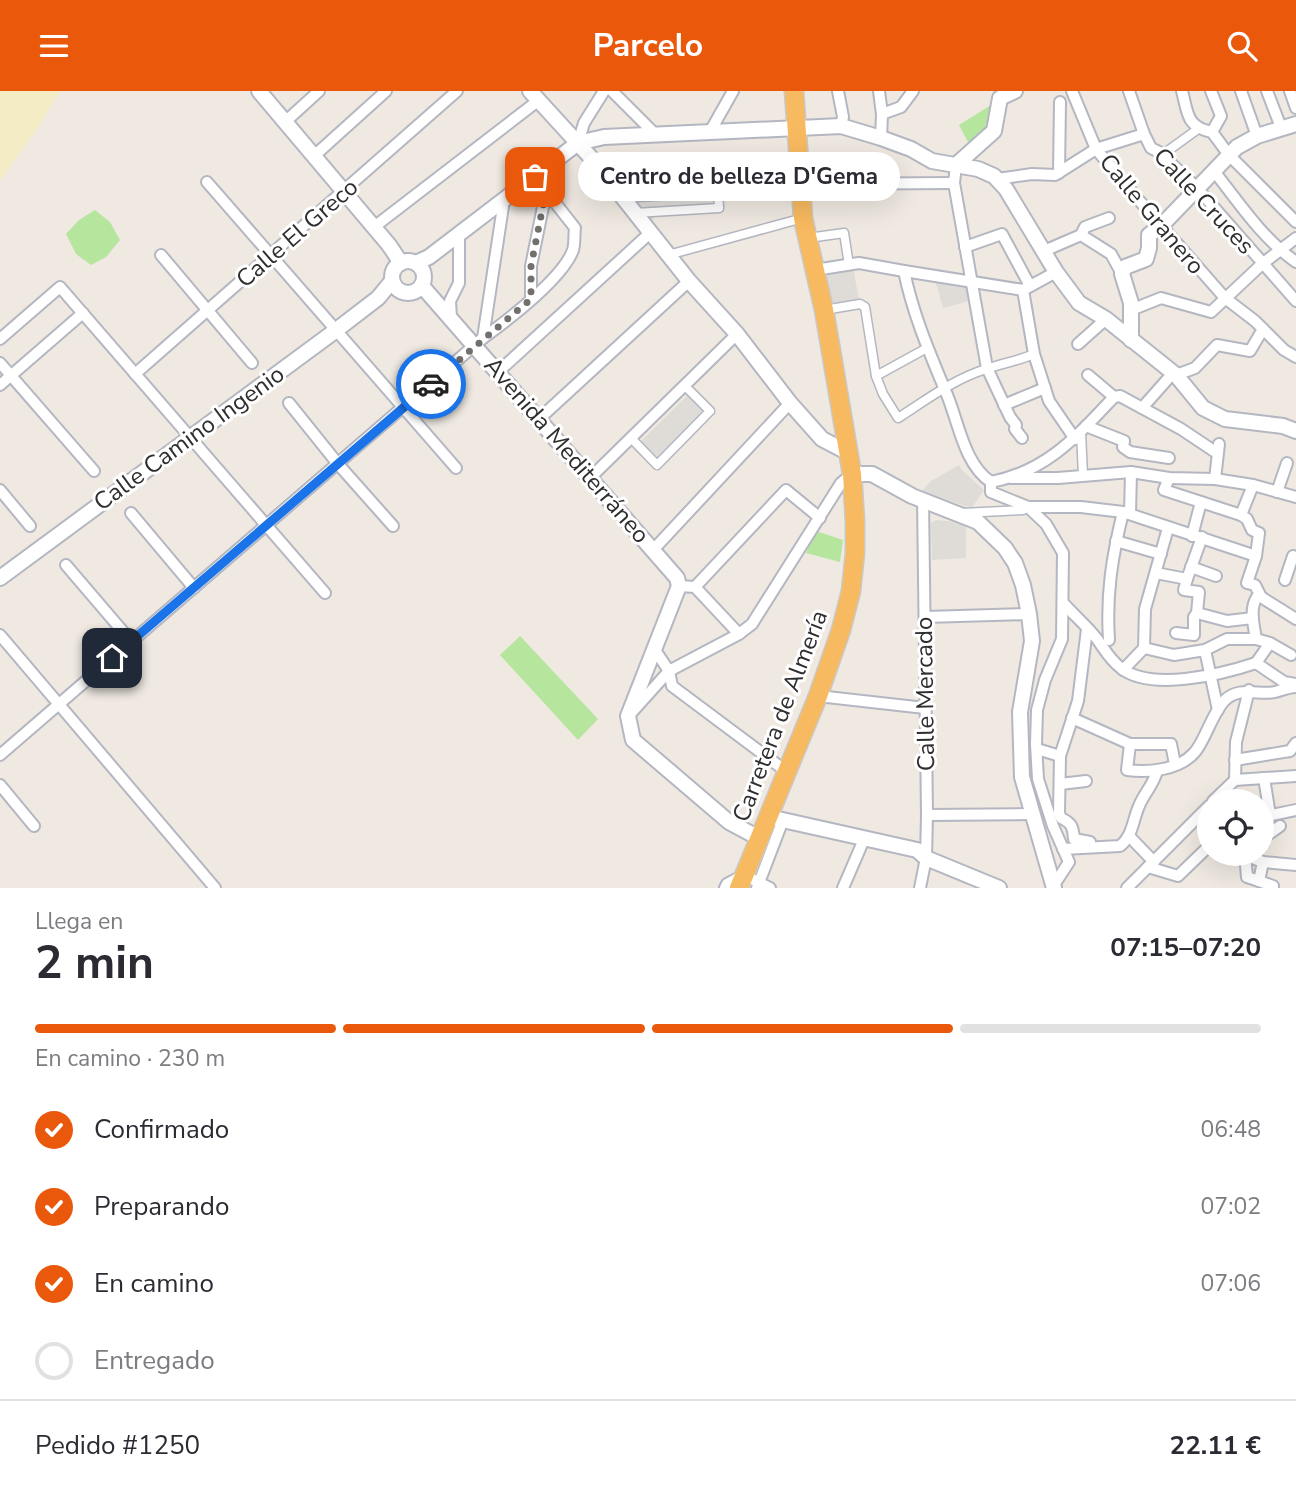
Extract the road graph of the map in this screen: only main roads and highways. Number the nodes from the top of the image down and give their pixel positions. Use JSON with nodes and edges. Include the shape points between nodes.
{"nodes":[{"id":1,"x":793,"y":91,"type":"edge"},
{"id":2,"x":750,"y":883,"type":"edge"}],
"edges":[{"from":1,"to":2,"type":"highway","name":"Carretera de Almería","via":[[803,218],[852,474],[855,553],[841,630],[787,772],[776,818],[760,838]]}]}
